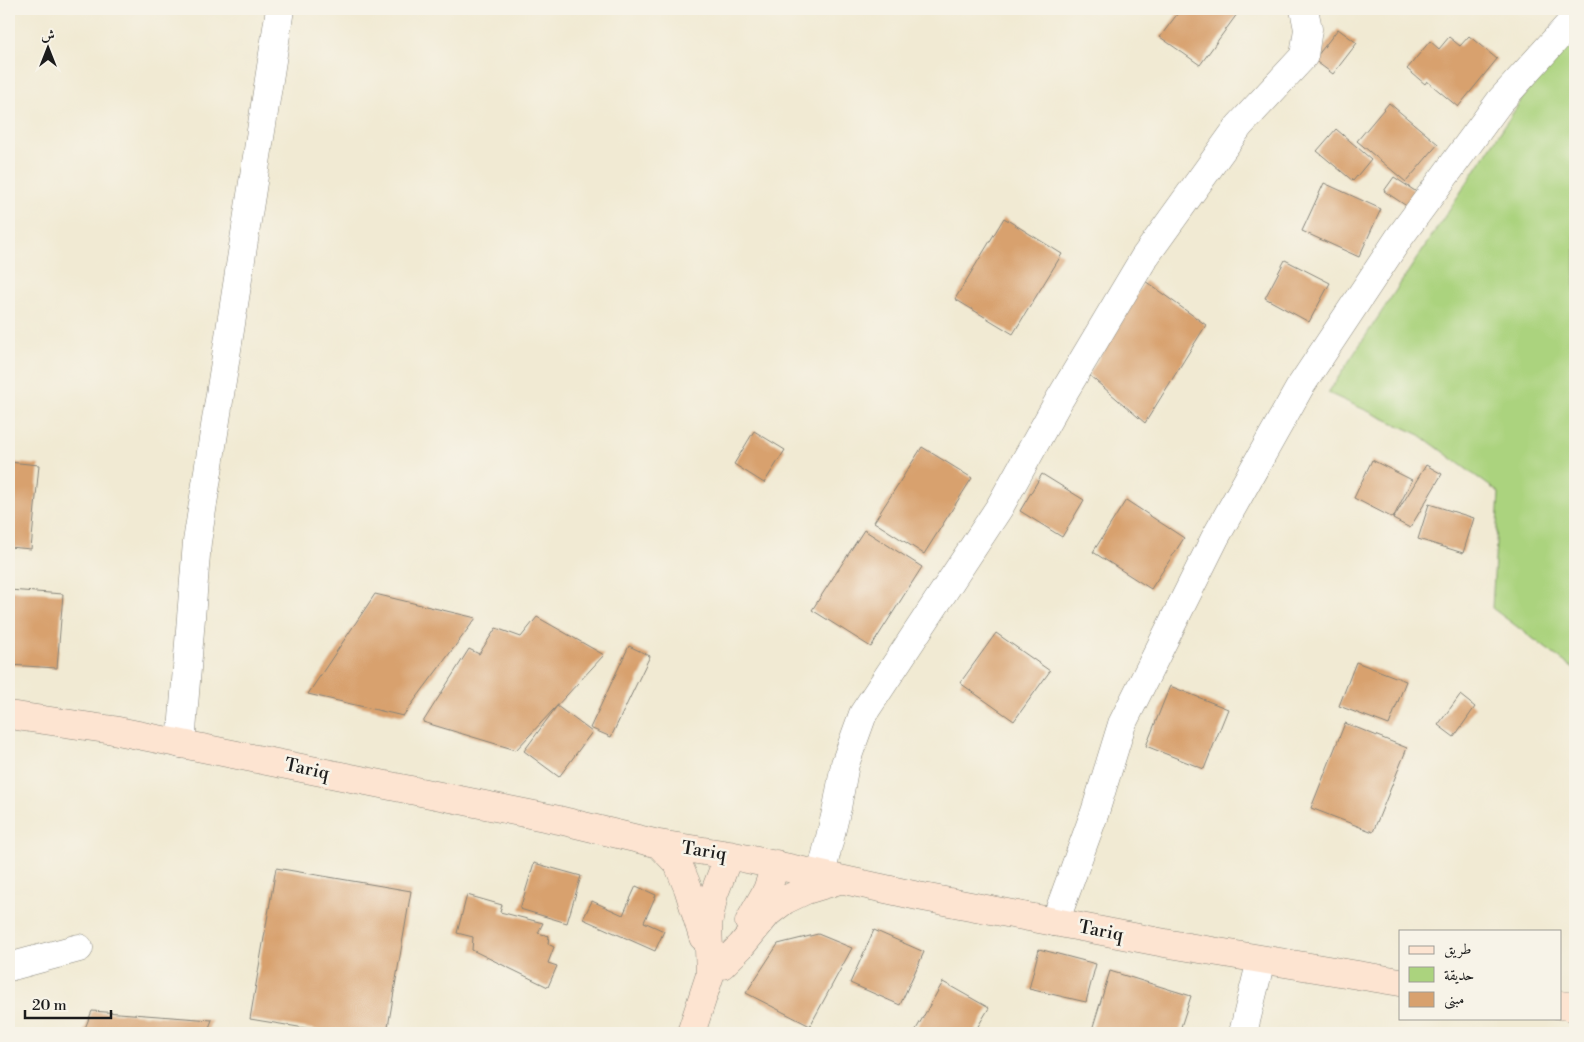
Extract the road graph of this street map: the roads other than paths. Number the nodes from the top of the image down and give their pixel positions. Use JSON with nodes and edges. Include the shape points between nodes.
{"nodes":[{"id":1,"x":280,"y":9,"type":"edge"},
{"id":2,"x":1304,"y":9,"type":"edge"},
{"id":3,"x":1575,"y":18,"type":"edge"},
{"id":4,"x":9,"y":715,"type":"edge"},
{"id":5,"x":181,"y":744,"type":"junction"},
{"id":6,"x":659,"y":844,"type":"junction"},
{"id":7,"x":729,"y":855,"type":"junction"},
{"id":8,"x":776,"y":864,"type":"junction"},
{"id":9,"x":832,"y":877,"type":"junction"},
{"id":10,"x":1055,"y":922,"type":"junction"},
{"id":11,"x":78,"y":948,"type":"dead end"},
{"id":12,"x":1261,"y":960,"type":"junction"},
{"id":13,"x":713,"y":965,"type":"junction"},
{"id":14,"x":9,"y":967,"type":"edge"},
{"id":15,"x":1399,"y":982,"type":"edge"},
{"id":16,"x":1562,"y":1005,"type":"edge"},
{"id":17,"x":1575,"y":1007,"type":"edge"},
{"id":18,"x":691,"y":1033,"type":"edge"},
{"id":19,"x":1243,"y":1033,"type":"edge"}],
"edges":[{"from":1,"to":5,"type":"street","via":[[197,542]]},
{"from":2,"to":9,"type":"street","via":[[1308,29],[1304,56],[1238,126],[1144,258],[999,508],[863,714],[845,764],[837,808]]},
{"from":3,"to":10,"type":"street","via":[[1500,101],[1399,238],[1300,387],[1215,538],[1122,724],[1095,812]]},
{"from":4,"to":5,"type":"main road","name":"Tariq","via":[[114,730]]},
{"from":5,"to":6,"type":"main road","name":"Tariq","via":[[559,820]]},
{"from":6,"to":7,"type":"main road","name":"Tariq"},
{"from":6,"to":13,"type":"main road","via":[[678,864]]},
{"from":7,"to":8,"type":"main road","name":"Tariq"},
{"from":7,"to":13,"type":"main road","via":[[714,894],[708,924]]},
{"from":8,"to":9,"type":"main road","name":"Tariq"},
{"from":8,"to":13,"type":"main road","via":[[767,890],[744,933]]},
{"from":9,"to":10,"type":"main road","name":"Tariq"},
{"from":9,"to":13,"type":"main road","via":[[785,900],[768,913],[741,946]]},
{"from":10,"to":12,"type":"main road","name":"Tariq"},
{"from":11,"to":14,"type":"street"},
{"from":12,"to":15,"type":"main road","name":"Tariq"},
{"from":12,"to":19,"type":"street"},
{"from":13,"to":18,"type":"main road"},
{"from":16,"to":17,"type":"main road"}]}
